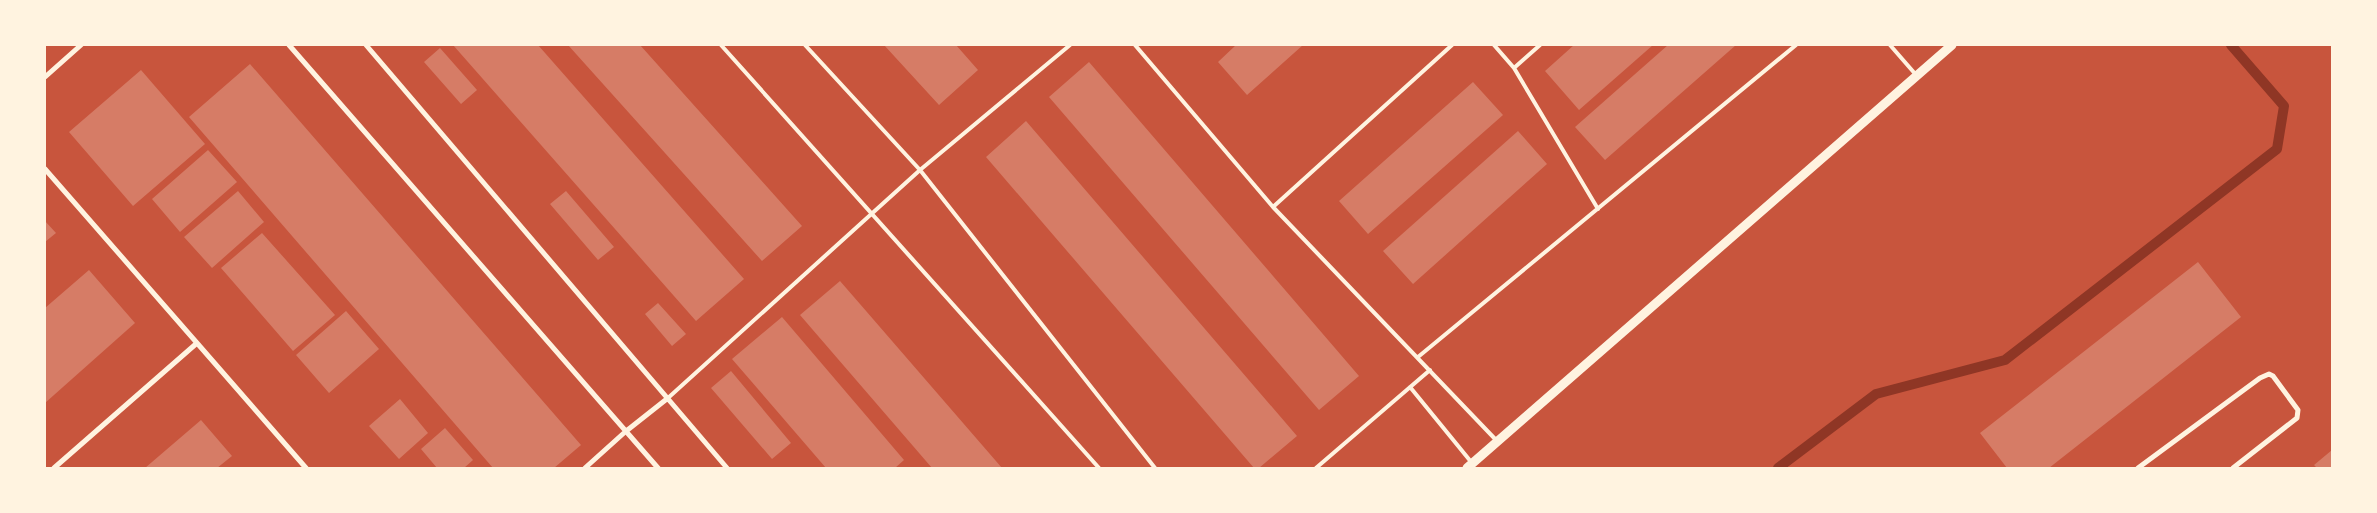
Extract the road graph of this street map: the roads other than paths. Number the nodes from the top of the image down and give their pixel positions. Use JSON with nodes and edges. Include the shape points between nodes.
{"nodes":[{"id":1,"x":81,"y":45,"type":"edge"},
{"id":2,"x":289,"y":45,"type":"edge"},
{"id":3,"x":366,"y":45,"type":"edge"},
{"id":4,"x":721,"y":45,"type":"edge"},
{"id":5,"x":804,"y":45,"type":"edge"},
{"id":6,"x":1070,"y":45,"type":"edge"},
{"id":7,"x":1135,"y":45,"type":"edge"},
{"id":8,"x":1452,"y":45,"type":"edge"},
{"id":9,"x":1494,"y":45,"type":"edge"},
{"id":10,"x":1540,"y":45,"type":"edge"},
{"id":11,"x":1796,"y":45,"type":"edge"},
{"id":12,"x":1890,"y":45,"type":"edge"},
{"id":13,"x":1952,"y":45,"type":"edge"},
{"id":14,"x":1514,"y":68,"type":"junction"},
{"id":15,"x":1917,"y":76,"type":"junction"},
{"id":16,"x":45,"y":77,"type":"edge"},
{"id":17,"x":45,"y":169,"type":"edge"},
{"id":18,"x":920,"y":170,"type":"junction"},
{"id":19,"x":1273,"y":207,"type":"junction"},
{"id":20,"x":1598,"y":209,"type":"junction"},
{"id":21,"x":872,"y":212,"type":"junction"},
{"id":22,"x":197,"y":343,"type":"junction"},
{"id":23,"x":1418,"y":357,"type":"junction"},
{"id":24,"x":1430,"y":370,"type":"junction"},
{"id":25,"x":1410,"y":387,"type":"junction"},
{"id":26,"x":668,"y":398,"type":"junction"},
{"id":27,"x":625,"y":432,"type":"junction"},
{"id":28,"x":1497,"y":441,"type":"junction"},
{"id":29,"x":1470,"y":466,"type":"edge"},
{"id":30,"x":54,"y":468,"type":"edge"},
{"id":31,"x":306,"y":468,"type":"edge"},
{"id":32,"x":586,"y":468,"type":"edge"},
{"id":33,"x":658,"y":468,"type":"edge"},
{"id":34,"x":727,"y":468,"type":"edge"},
{"id":35,"x":1099,"y":468,"type":"edge"},
{"id":36,"x":1156,"y":468,"type":"edge"},
{"id":37,"x":1316,"y":468,"type":"edge"},
{"id":38,"x":2138,"y":468,"type":"edge"},
{"id":39,"x":2233,"y":468,"type":"edge"}],
"edges":[{"from":1,"to":16,"type":"street"},
{"from":2,"to":27,"type":"street"},
{"from":3,"to":26,"type":"street"},
{"from":4,"to":21,"type":"lane"},
{"from":5,"to":18,"type":"lane"},
{"from":6,"to":18,"type":"lane"},
{"from":7,"to":19,"type":"lane"},
{"from":8,"to":19,"type":"lane"},
{"from":9,"to":14,"type":"lane"},
{"from":10,"to":14,"type":"lane"},
{"from":11,"to":20,"type":"lane"},
{"from":12,"to":15,"type":"lane"},
{"from":13,"to":15,"type":"street"},
{"from":14,"to":20,"type":"lane"},
{"from":15,"to":28,"type":"street"},
{"from":17,"to":22,"type":"street"},
{"from":18,"to":21,"type":"lane"},
{"from":18,"to":36,"type":"lane"},
{"from":19,"to":23,"type":"lane"},
{"from":20,"to":23,"type":"lane"},
{"from":21,"to":26,"type":"lane"},
{"from":21,"to":35,"type":"lane"},
{"from":22,"to":30,"type":"street"},
{"from":22,"to":31,"type":"street"},
{"from":23,"to":24,"type":"lane"},
{"from":24,"to":25,"type":"lane"},
{"from":24,"to":28,"type":"lane"},
{"from":25,"to":29,"type":"lane"},
{"from":25,"to":37,"type":"lane"},
{"from":26,"to":27,"type":"street"},
{"from":26,"to":34,"type":"street"},
{"from":27,"to":32,"type":"street"},
{"from":27,"to":33,"type":"street"},
{"from":28,"to":29,"type":"street"},
{"from":38,"to":39,"type":"street","via":[[2269,374],[2278,382],[2298,414],[2293,422]]}]}
